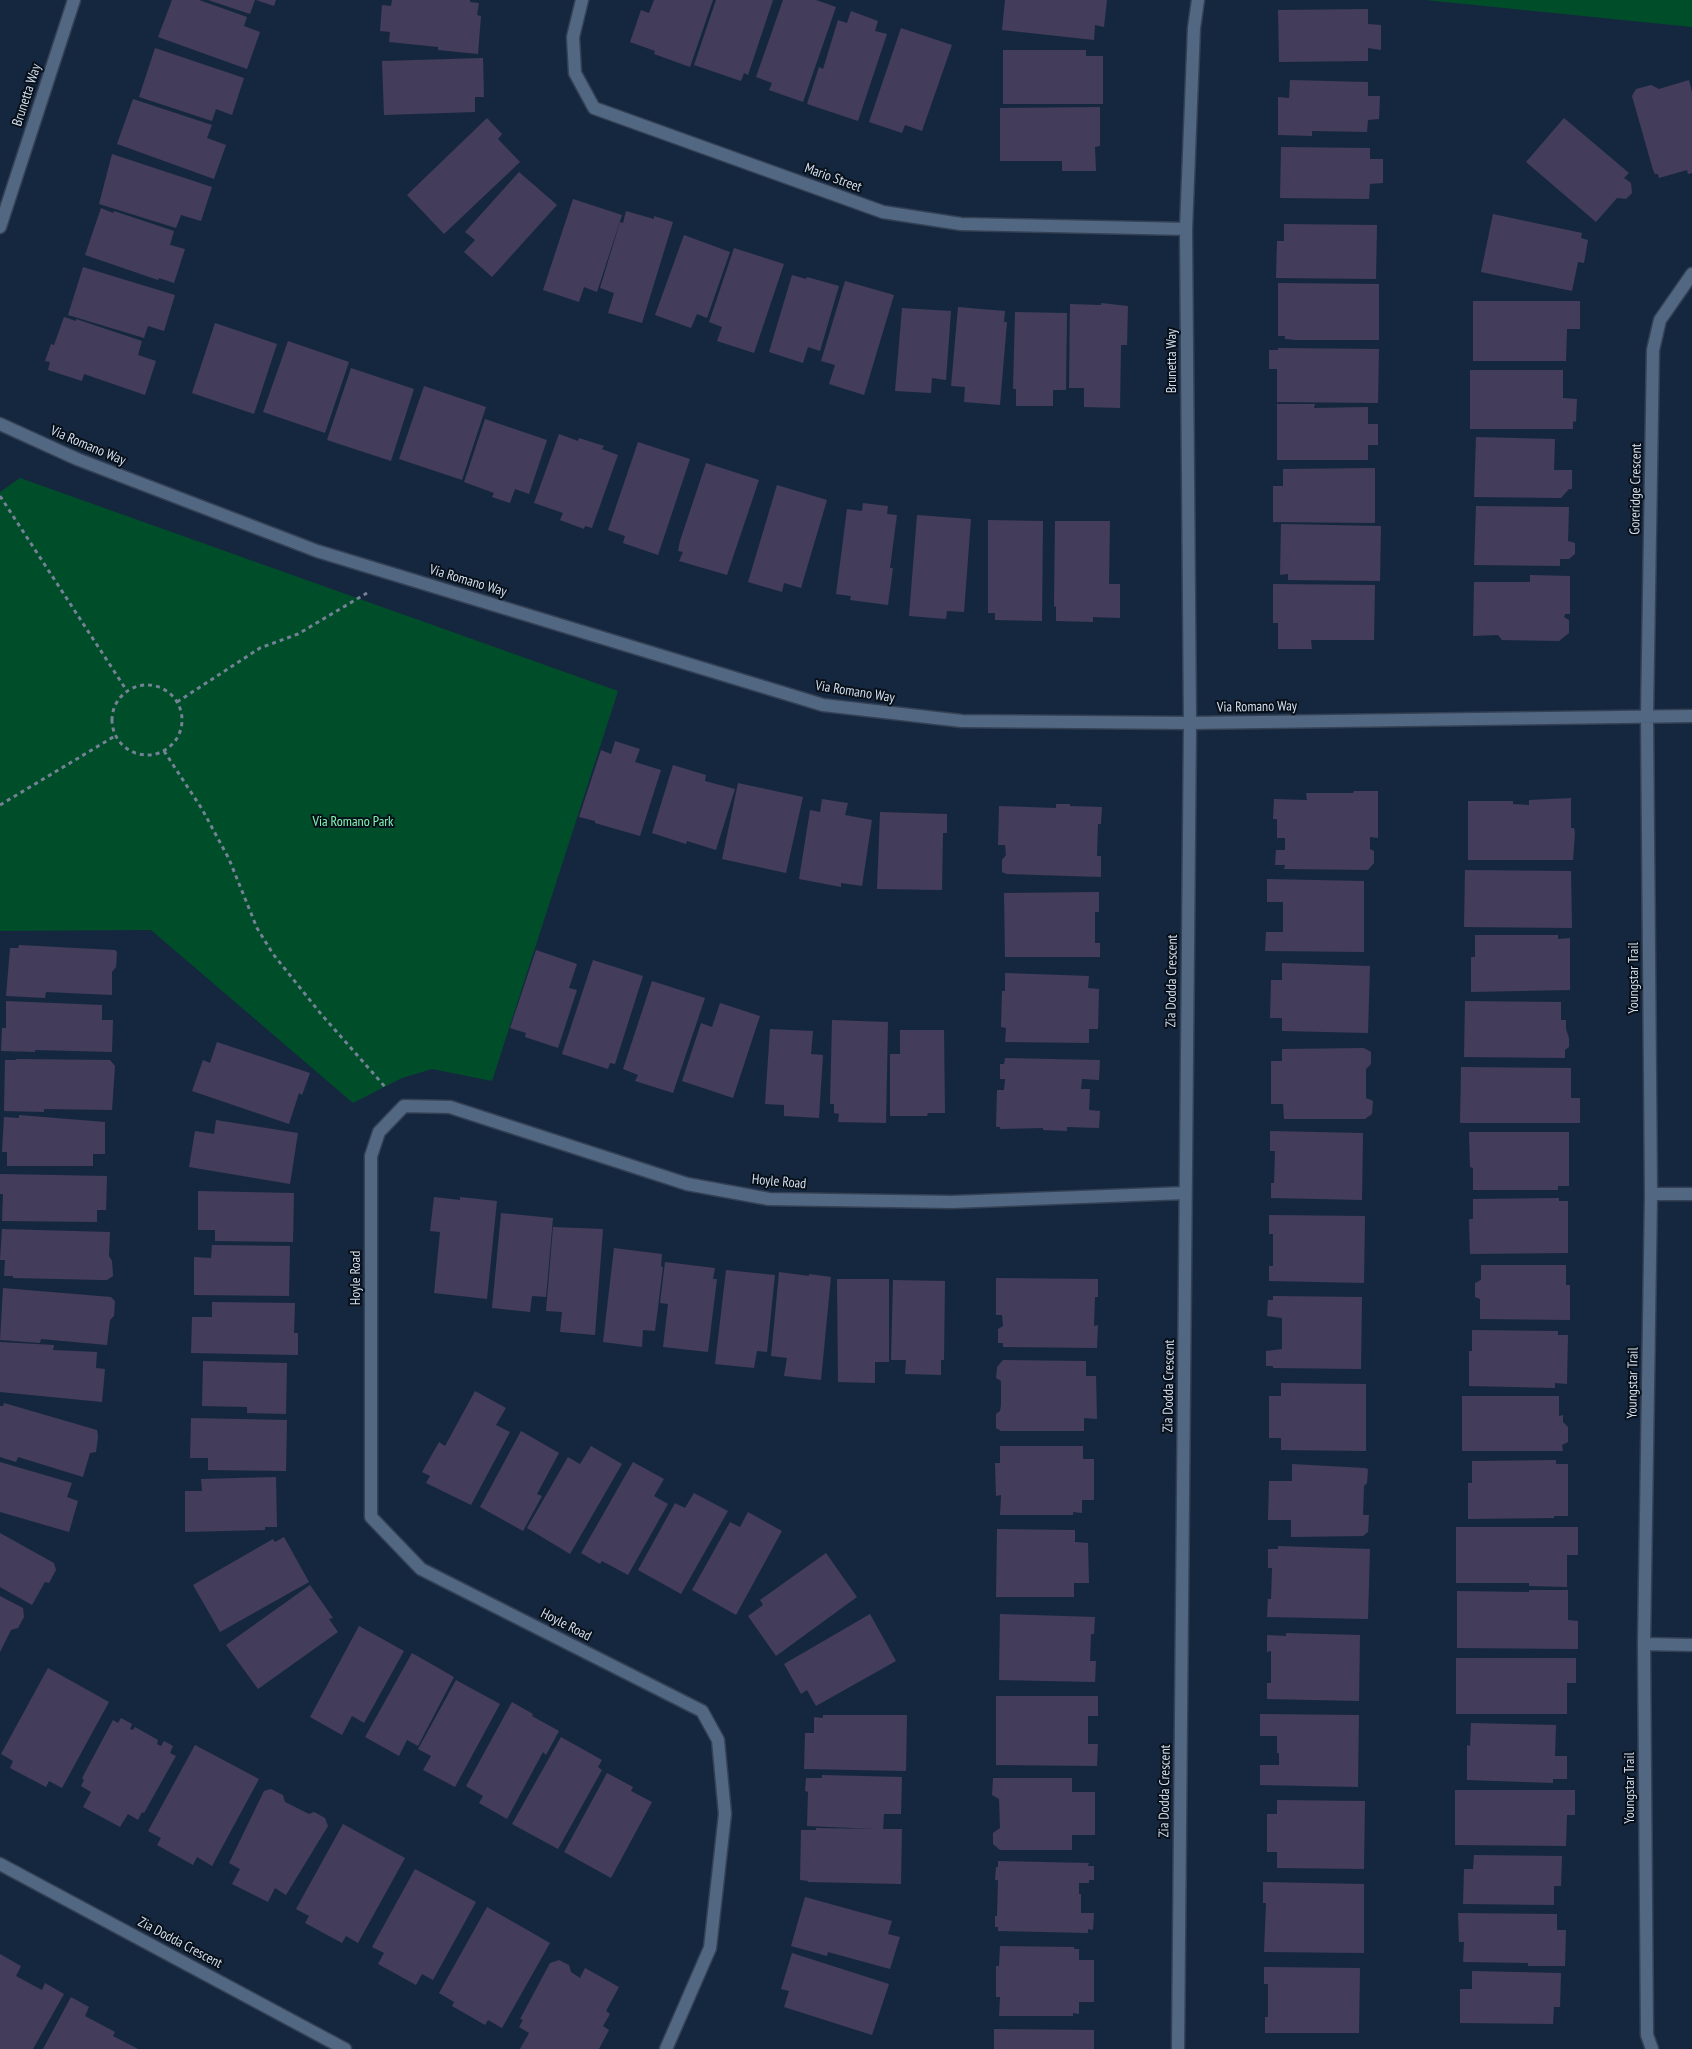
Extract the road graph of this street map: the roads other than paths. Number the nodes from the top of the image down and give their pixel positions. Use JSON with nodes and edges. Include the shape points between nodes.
{"nodes":[{"id":1,"x":74,"y":0,"type":"edge"},
{"id":2,"x":582,"y":0,"type":"edge"},
{"id":3,"x":1198,"y":0,"type":"edge"},
{"id":4,"x":0,"y":227,"type":"edge"},
{"id":5,"x":1186,"y":229,"type":"junction"},
{"id":6,"x":1692,"y":274,"type":"edge"},
{"id":7,"x":0,"y":424,"type":"edge"},
{"id":8,"x":1647,"y":716,"type":"junction"},
{"id":9,"x":1692,"y":716,"type":"edge"},
{"id":10,"x":1190,"y":723,"type":"junction"},
{"id":11,"x":1185,"y":1193,"type":"junction"},
{"id":12,"x":1651,"y":1194,"type":"junction"},
{"id":13,"x":1692,"y":1194,"type":"edge"},
{"id":14,"x":1644,"y":1644,"type":"junction"},
{"id":15,"x":1692,"y":1645,"type":"edge"},
{"id":16,"x":0,"y":1864,"type":"edge"},
{"id":17,"x":345,"y":2049,"type":"edge"},
{"id":18,"x":666,"y":2049,"type":"edge"},
{"id":19,"x":1178,"y":2049,"type":"edge"},
{"id":20,"x":1652,"y":2049,"type":"edge"}],
"edges":[{"from":1,"to":4,"type":"street","name":"Brunetta Way"},
{"from":2,"to":5,"type":"street","name":"Mario Street","via":[[573,37],[575,74],[594,108],[883,212],[961,224]]},
{"from":3,"to":5,"type":"street","name":"Brunetta Way","via":[[1194,28]]},
{"from":5,"to":10,"type":"street","name":"Brunetta Way"},
{"from":6,"to":8,"type":"street","name":"Goreridge Crescent","via":[[1660,320],[1653,350]]},
{"from":7,"to":10,"type":"street","name":"Via Romano Way","via":[[77,459],[308,548],[823,705],[962,721]]},
{"from":8,"to":9,"type":"street","name":"Via Romano Way"},
{"from":8,"to":10,"type":"street","name":"Via Romano Way"},
{"from":8,"to":12,"type":"street","name":"Youngstar Trail"},
{"from":10,"to":11,"type":"street","name":"Zia Dodda Crescent"},
{"from":11,"to":18,"type":"street","name":"Hoyle Road","via":[[952,1202],[770,1199],[687,1184],[450,1107],[404,1106],[379,1132],[371,1156],[372,1517],[421,1569],[702,1711],[718,1740],[725,1814],[710,1948]]},
{"from":11,"to":19,"type":"street","name":"Zia Dodda Crescent"},
{"from":12,"to":13,"type":"street"},
{"from":12,"to":14,"type":"street","name":"Youngstar Trail"},
{"from":14,"to":15,"type":"street"},
{"from":14,"to":20,"type":"street","name":"Youngstar Trail","via":[[1647,2035]]},
{"from":16,"to":17,"type":"street","name":"Zia Dodda Crescent"}]}
